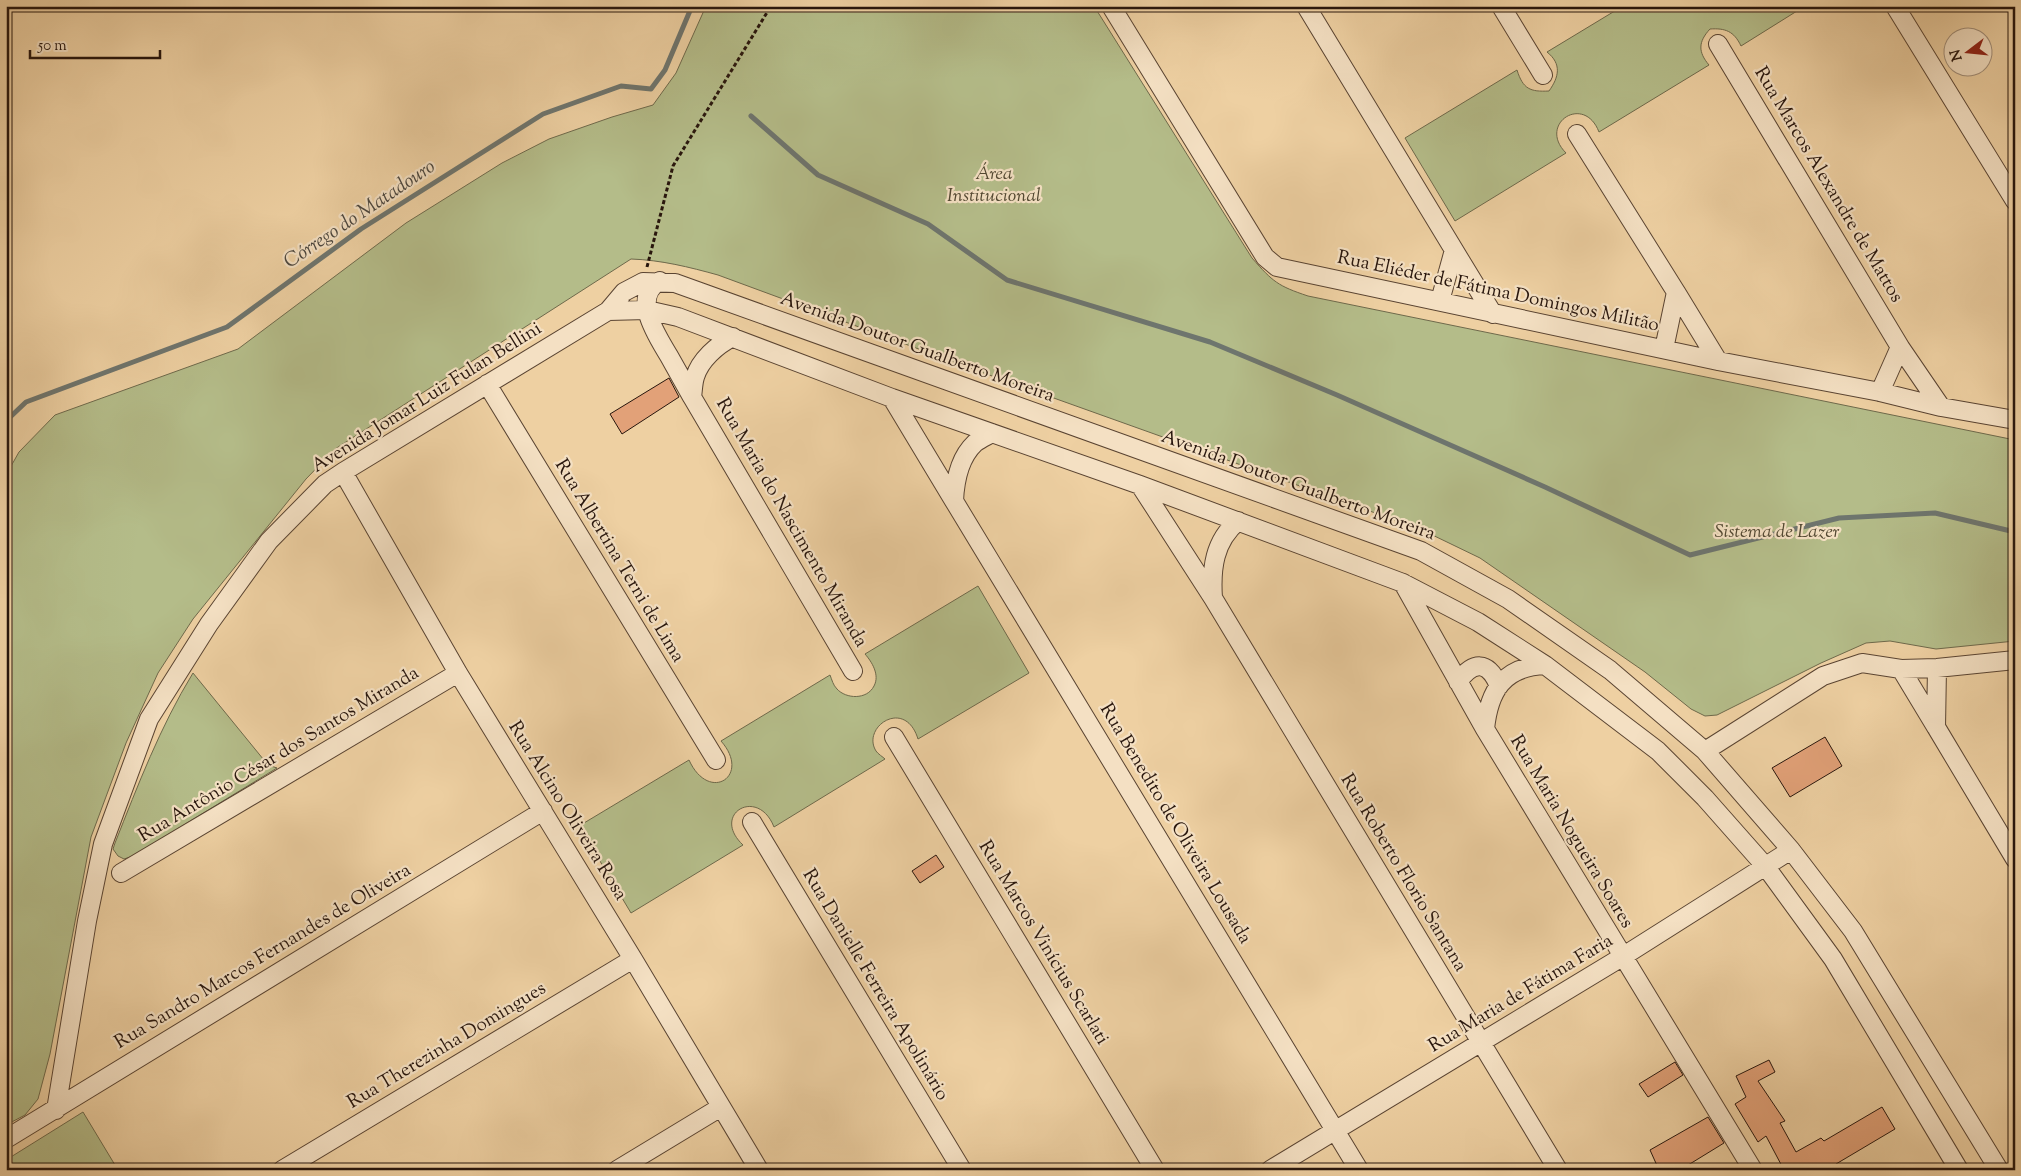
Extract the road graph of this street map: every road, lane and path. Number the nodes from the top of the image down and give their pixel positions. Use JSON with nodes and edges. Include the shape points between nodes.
{"nodes":[{"id":1,"x":771,"y":6,"type":"edge"},
{"id":2,"x":1111,"y":6,"type":"edge"},
{"id":3,"x":1306,"y":6,"type":"edge"},
{"id":4,"x":1501,"y":6,"type":"edge"},
{"id":5,"x":1895,"y":6,"type":"edge"},
{"id":6,"x":1718,"y":44,"type":"dead end"},
{"id":7,"x":1543,"y":75,"type":"dead end"},
{"id":8,"x":1578,"y":134,"type":"dead end"},
{"id":9,"x":2015,"y":201,"type":"edge"},
{"id":10,"x":1454,"y":250,"type":"junction"},
{"id":11,"x":652,"y":282,"type":"junction"},
{"id":12,"x":624,"y":292,"type":"junction"},
{"id":13,"x":1676,"y":292,"type":"junction"},
{"id":14,"x":1440,"y":301,"type":"junction"},
{"id":15,"x":647,"y":310,"type":"junction"},
{"id":16,"x":608,"y":311,"type":"junction"},
{"id":17,"x":626,"y":311,"type":"junction"},
{"id":18,"x":1493,"y":314,"type":"junction"},
{"id":19,"x":732,"y":338,"type":"junction"},
{"id":20,"x":1900,"y":347,"type":"junction"},
{"id":21,"x":1664,"y":349,"type":"junction"},
{"id":22,"x":1718,"y":361,"type":"junction"},
{"id":23,"x":487,"y":384,"type":"junction"},
{"id":24,"x":1880,"y":392,"type":"junction"},
{"id":25,"x":692,"y":397,"type":"junction"},
{"id":26,"x":892,"y":398,"type":"junction"},
{"id":27,"x":1941,"y":406,"type":"junction"},
{"id":28,"x":2015,"y":420,"type":"edge"},
{"id":29,"x":992,"y":433,"type":"junction"},
{"id":30,"x":343,"y":472,"type":"junction"},
{"id":31,"x":1140,"y":485,"type":"junction"},
{"id":32,"x":954,"y":501,"type":"junction"},
{"id":33,"x":1238,"y":521,"type":"junction"},
{"id":34,"x":1403,"y":583,"type":"junction"},
{"id":35,"x":1213,"y":598,"type":"junction"},
{"id":36,"x":2015,"y":660,"type":"edge"},
{"id":37,"x":1545,"y":665,"type":"junction"},
{"id":38,"x":1937,"y":668,"type":"junction"},
{"id":39,"x":1900,"y":669,"type":"junction"},
{"id":40,"x":853,"y":671,"type":"dead end"},
{"id":41,"x":458,"y":673,"type":"junction"},
{"id":42,"x":1458,"y":682,"type":"junction"},
{"id":43,"x":1499,"y":686,"type":"junction"},
{"id":44,"x":1936,"y":727,"type":"junction"},
{"id":45,"x":1484,"y":729,"type":"junction"},
{"id":46,"x":894,"y":737,"type":"dead end"},
{"id":47,"x":1705,"y":751,"type":"junction"},
{"id":48,"x":716,"y":760,"type":"dead end"},
{"id":49,"x":543,"y":811,"type":"junction"},
{"id":50,"x":752,"y":822,"type":"dead end"},
{"id":51,"x":1791,"y":850,"type":"junction"},
{"id":52,"x":2015,"y":859,"type":"edge"},
{"id":53,"x":98,"y":865,"type":"junction"},
{"id":54,"x":1766,"y":867,"type":"junction"},
{"id":55,"x":121,"y":873,"type":"junction"},
{"id":56,"x":92,"y":890,"type":"junction"},
{"id":57,"x":1622,"y":957,"type":"junction"},
{"id":58,"x":633,"y":959,"type":"junction"},
{"id":59,"x":1481,"y":1044,"type":"junction"},
{"id":60,"x":721,"y":1107,"type":"junction"},
{"id":61,"x":56,"y":1110,"type":"junction"},
{"id":62,"x":1335,"y":1130,"type":"junction"},
{"id":63,"x":6,"y":1139,"type":"edge"},
{"id":64,"x":282,"y":1170,"type":"edge"},
{"id":65,"x":617,"y":1170,"type":"edge"},
{"id":66,"x":759,"y":1170,"type":"edge"},
{"id":67,"x":962,"y":1170,"type":"edge"},
{"id":68,"x":1155,"y":1170,"type":"edge"},
{"id":69,"x":1270,"y":1170,"type":"edge"},
{"id":70,"x":1359,"y":1170,"type":"edge"},
{"id":71,"x":1558,"y":1170,"type":"edge"},
{"id":72,"x":1753,"y":1170,"type":"edge"},
{"id":73,"x":1959,"y":1170,"type":"edge"},
{"id":74,"x":1998,"y":1170,"type":"edge"}],
"edges":[{"from":1,"to":11,"type":"path","via":[[673,166]]},
{"from":2,"to":14,"type":"street","name":"Rua Eliéder de Fátima Domingos Militão","via":[[1266,257],[1277,267]]},
{"from":3,"to":10,"type":"street"},
{"from":4,"to":7,"type":"street"},
{"from":5,"to":9,"type":"street"},
{"from":6,"to":20,"type":"street","name":"Rua Marcos Alexandre de Mattos"},
{"from":8,"to":13,"type":"street"},
{"from":10,"to":14,"type":"street"},
{"from":10,"to":18,"type":"street"},
{"from":11,"to":12,"type":"street"},
{"from":11,"to":15,"type":"street","via":[[655,284],[649,292]]},
{"from":11,"to":47,"type":"street","name":"Avenida Doutor Gualberto Moreira","via":[[675,283],[1421,552],[1508,599],[1610,670]]},
{"from":12,"to":16,"type":"street"},
{"from":12,"to":17,"type":"street","via":[[633,299],[632,307]]},
{"from":13,"to":21,"type":"street"},
{"from":13,"to":22,"type":"street"},
{"from":14,"to":18,"type":"street","name":"Rua Eliéder de Fátima Domingos Militão"},
{"from":15,"to":17,"type":"street"},
{"from":15,"to":19,"type":"street","via":[[678,317]]},
{"from":15,"to":25,"type":"street","name":"Rua Maria do Nascimento Miranda","via":[[653,328]]},
{"from":16,"to":17,"type":"street"},
{"from":16,"to":23,"type":"street","name":"Avenida Jomar Luiz Fulan Bellini"},
{"from":18,"to":21,"type":"street","name":"Rua Eliéder de Fátima Domingos Militão"},
{"from":19,"to":25,"type":"street","name":"Rua Maria do Nascimento Miranda","via":[[723,342],[702,364],[694,377]]},
{"from":19,"to":26,"type":"street"},
{"from":20,"to":24,"type":"street"},
{"from":20,"to":27,"type":"street","name":"Rua Marcos Alexandre de Mattos"},
{"from":21,"to":22,"type":"street","name":"Rua Eliéder de Fátima Domingos Militão"},
{"from":22,"to":24,"type":"street","name":"Rua Eliéder de Fátima Domingos Militão"},
{"from":23,"to":30,"type":"street","name":"Avenida Jomar Luiz Fulan Bellini"},
{"from":23,"to":48,"type":"street","name":"Rua Albertina Terni de Lima"},
{"from":24,"to":27,"type":"street","name":"Rua Eliéder de Fátima Domingos Militão"},
{"from":25,"to":40,"type":"street","name":"Rua Maria do Nascimento Miranda"},
{"from":26,"to":29,"type":"street"},
{"from":26,"to":32,"type":"street","name":"Rua Benedito de Oliveira Lousada"},
{"from":27,"to":28,"type":"street","name":"Rua Eliéder de Fátima Domingos Militão"},
{"from":29,"to":31,"type":"street"},
{"from":29,"to":32,"type":"street","via":[[975,443],[964,459],[956,478]]},
{"from":30,"to":41,"type":"street","name":"Rua Alcino Oliveira Rosa"},
{"from":30,"to":53,"type":"street","name":"Avenida Jomar Luiz Fulan Bellini","via":[[325,484],[269,541],[209,624],[149,719]]},
{"from":31,"to":33,"type":"street"},
{"from":31,"to":35,"type":"street","name":"Rua Roberto Florio Santana"},
{"from":32,"to":62,"type":"street","name":"Rua Benedito de Oliveira Lousada"},
{"from":33,"to":34,"type":"street"},
{"from":33,"to":35,"type":"street","name":"Rua Roberto Florio Santana","via":[[1229,529],[1215,556]]},
{"from":34,"to":37,"type":"street","via":[[1478,622]]},
{"from":34,"to":42,"type":"street","name":"Rua Maria Nogueira Soares"},
{"from":35,"to":59,"type":"street","name":"Rua Roberto Florio Santana"},
{"from":36,"to":38,"type":"street"},
{"from":37,"to":43,"type":"street","name":"Rua Maria Nogueira Soares","via":[[1516,671]]},
{"from":37,"to":54,"type":"street","via":[[1658,751]]},
{"from":38,"to":39,"type":"street"},
{"from":38,"to":44,"type":"street"},
{"from":39,"to":44,"type":"street"},
{"from":39,"to":47,"type":"street","via":[[1862,662],[1823,676]]},
{"from":41,"to":49,"type":"street","name":"Rua Alcino Oliveira Rosa"},
{"from":41,"to":55,"type":"street","name":"Rua Antônio César dos Santos Miranda"},
{"from":42,"to":43,"type":"street","via":[[1466,671],[1474,666],[1483,666],[1495,676]]},
{"from":42,"to":45,"type":"street","name":"Rua Maria Nogueira Soares"},
{"from":43,"to":45,"type":"street","name":"Rua Maria Nogueira Soares","via":[[1487,707]]},
{"from":44,"to":52,"type":"street"},
{"from":45,"to":57,"type":"street","name":"Rua Maria Nogueira Soares"},
{"from":46,"to":68,"type":"street","name":"Rua Marcos Vinícius Scarlati"},
{"from":47,"to":51,"type":"street","name":"Avenida Doutor Gualberto Moreira"},
{"from":49,"to":58,"type":"street","name":"Rua Alcino Oliveira Rosa"},
{"from":49,"to":61,"type":"street","name":"Rua Sandro Marcos Fernandes de Oliveira"},
{"from":50,"to":67,"type":"street","name":"Rua Danielle Ferreira Apolinário"},
{"from":51,"to":54,"type":"street","name":"Rua Maria de Fátima Faria"},
{"from":51,"to":74,"type":"street","name":"Avenida Doutor Gualberto Moreira","via":[[1853,931]]},
{"from":53,"to":55,"type":"street","via":[[110,873]]},
{"from":53,"to":56,"type":"street","name":"Avenida Jomar Luiz Fulan Bellini"},
{"from":54,"to":57,"type":"street","name":"Rua Maria de Fátima Faria"},
{"from":54,"to":73,"type":"street","via":[[1833,959]]},
{"from":55,"to":56,"type":"street","name":"Rua Antônio César dos Santos Miranda"},
{"from":56,"to":61,"type":"street","name":"Avenida Jomar Luiz Fulan Bellini"},
{"from":57,"to":59,"type":"street","name":"Rua Maria de Fátima Faria"},
{"from":57,"to":72,"type":"street","name":"Rua Maria Nogueira Soares"},
{"from":58,"to":60,"type":"street","name":"Rua Alcino Oliveira Rosa"},
{"from":58,"to":64,"type":"street","name":"Rua Therezinha Domingues"},
{"from":59,"to":62,"type":"street","name":"Rua Maria de Fátima Faria"},
{"from":59,"to":71,"type":"street","name":"Rua Roberto Florio Santana"},
{"from":60,"to":65,"type":"street"},
{"from":60,"to":66,"type":"street","name":"Rua Alcino Oliveira Rosa"},
{"from":61,"to":63,"type":"street","name":"Rua Sandro Marcos Fernandes de Oliveira"},
{"from":62,"to":69,"type":"street","name":"Rua Maria de Fátima Faria"},
{"from":62,"to":70,"type":"street","name":"Rua Benedito de Oliveira Lousada"}]}
